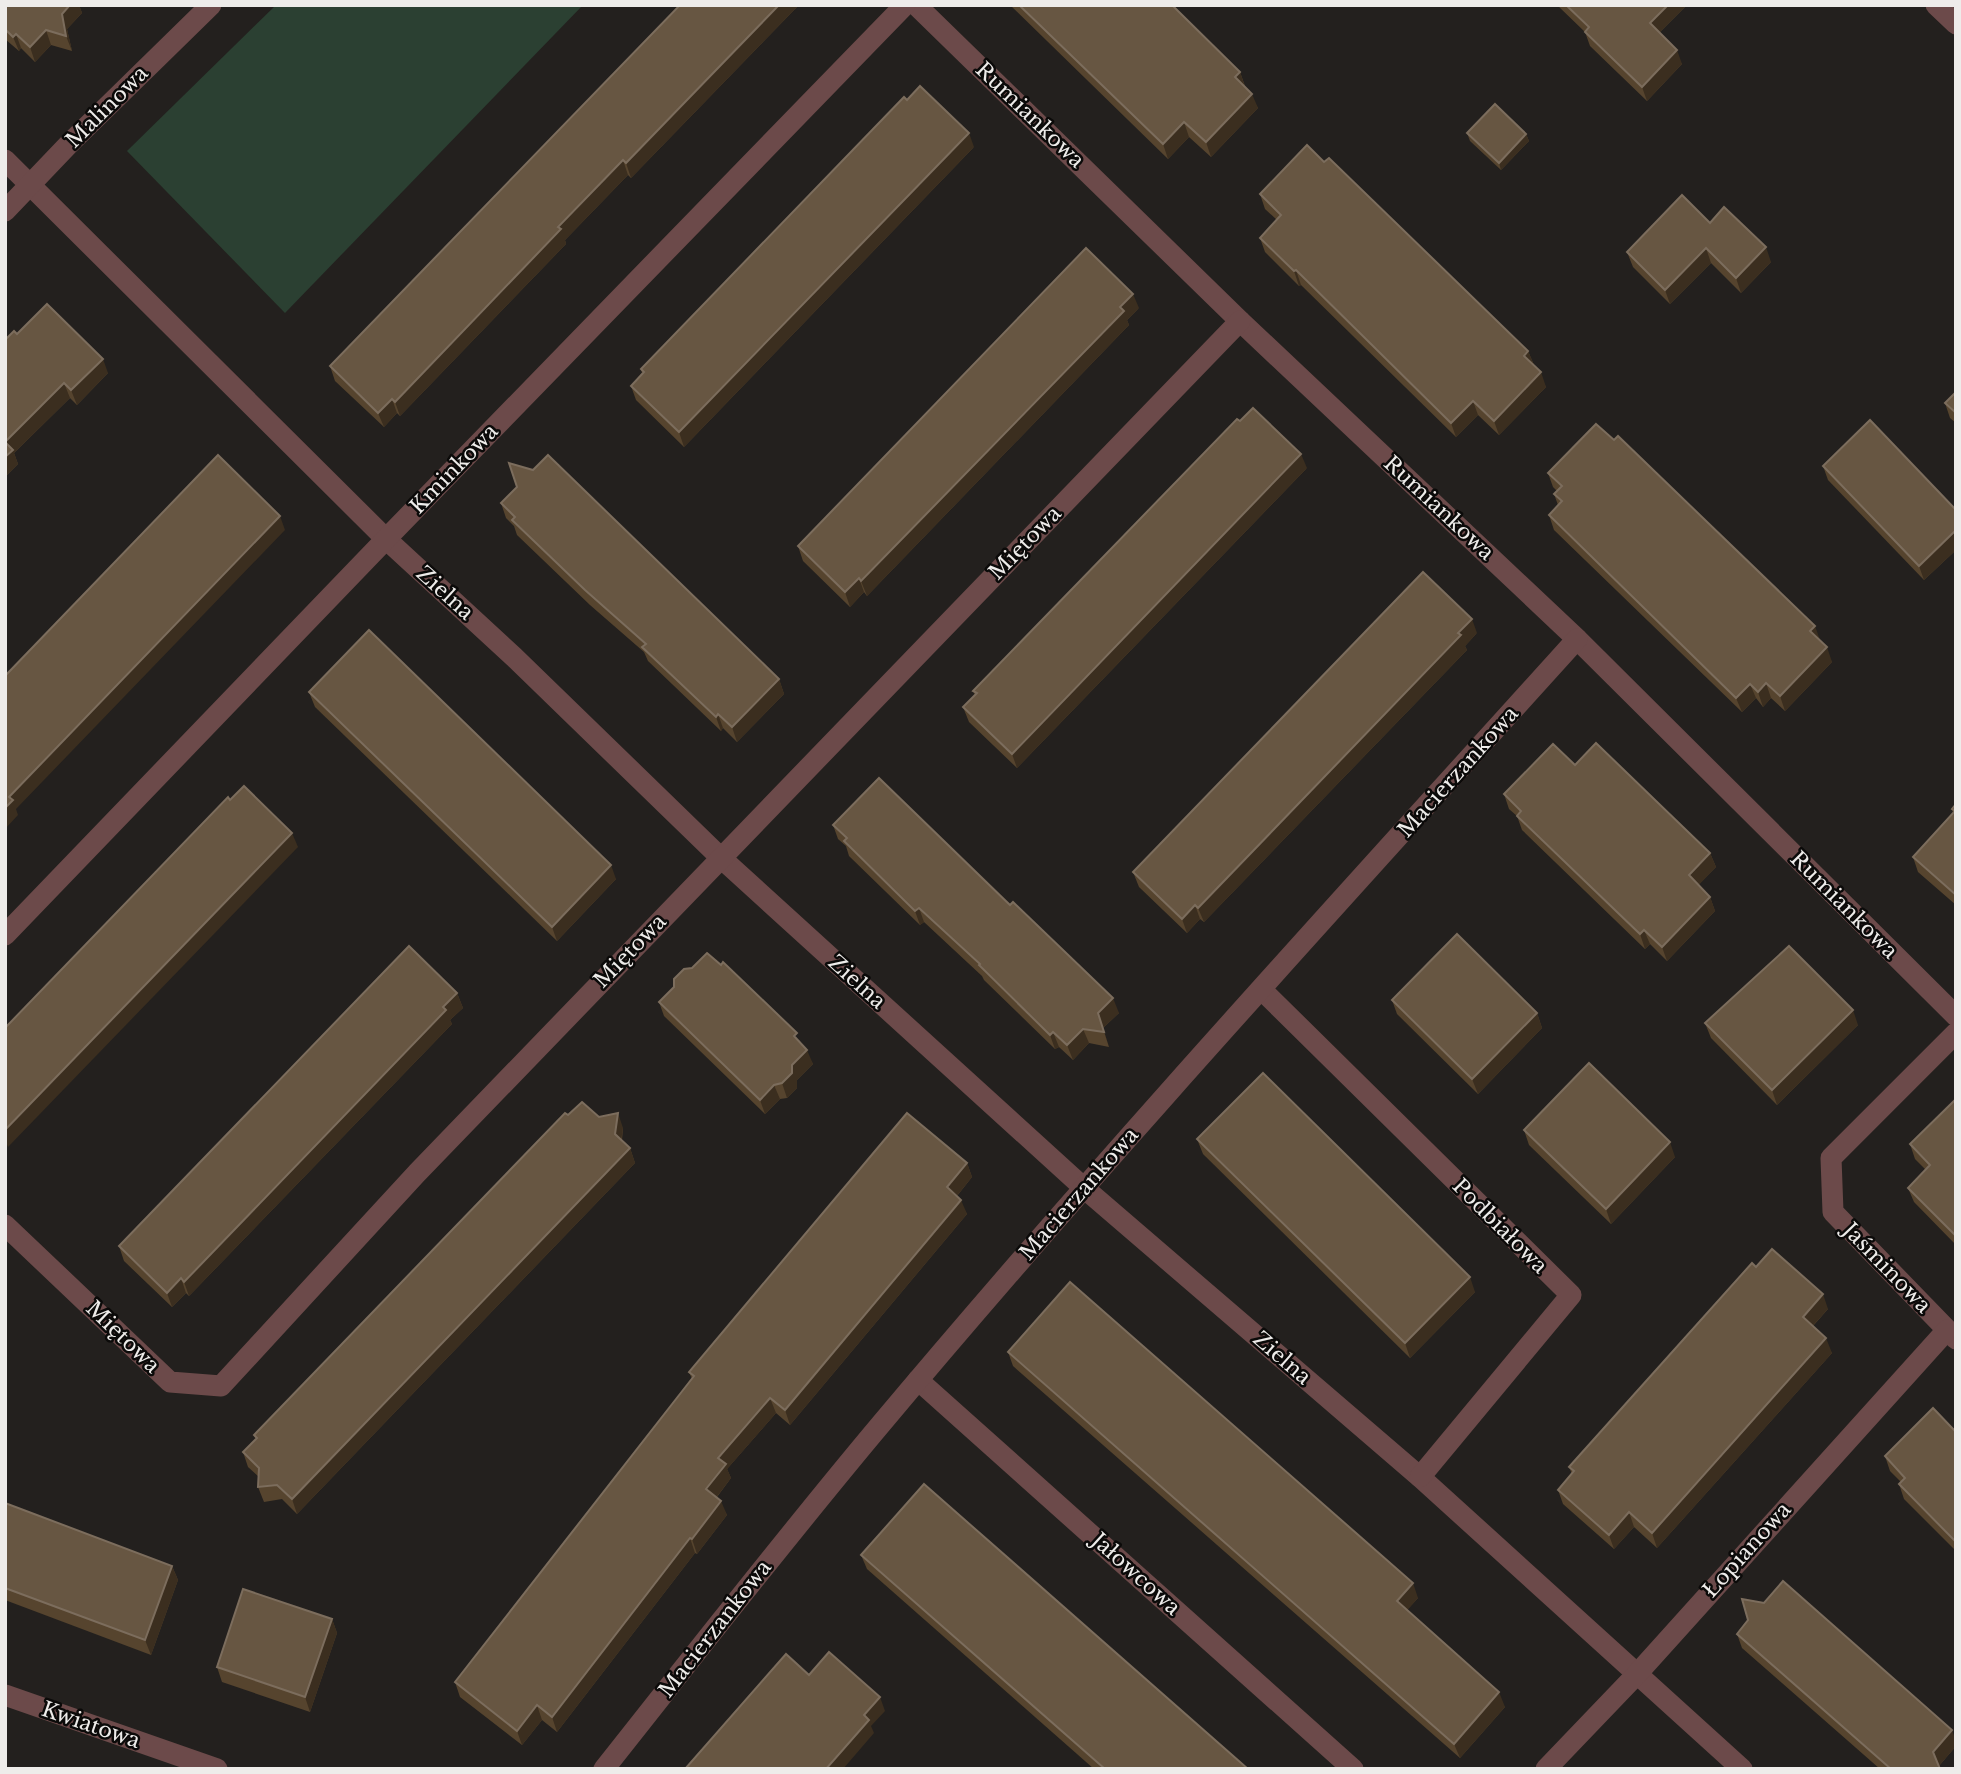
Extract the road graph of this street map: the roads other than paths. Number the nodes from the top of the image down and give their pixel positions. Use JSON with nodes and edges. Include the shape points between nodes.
{"nodes":[{"id":1,"x":211,"y":5,"type":"edge"},
{"id":2,"x":905,"y":5,"type":"edge"},
{"id":3,"x":916,"y":5,"type":"edge"},
{"id":4,"x":1936,"y":5,"type":"edge"},
{"id":5,"x":1956,"y":24,"type":"edge"},
{"id":6,"x":5,"y":160,"type":"edge"},
{"id":7,"x":30,"y":184,"type":"junction"},
{"id":8,"x":5,"y":211,"type":"edge"},
{"id":9,"x":1240,"y":321,"type":"junction"},
{"id":10,"x":386,"y":539,"type":"junction"},
{"id":11,"x":1577,"y":639,"type":"junction"},
{"id":12,"x":720,"y":857,"type":"junction"},
{"id":13,"x":5,"y":935,"type":"edge"},
{"id":14,"x":1262,"y":990,"type":"junction"},
{"id":15,"x":1956,"y":1016,"type":"edge"},
{"id":16,"x":1956,"y":1033,"type":"edge"},
{"id":17,"x":1084,"y":1188,"type":"junction"},
{"id":18,"x":5,"y":1225,"type":"edge"},
{"id":19,"x":1951,"y":1335,"type":"edge"},
{"id":20,"x":918,"y":1380,"type":"junction"},
{"id":21,"x":1420,"y":1477,"type":"junction"},
{"id":22,"x":1637,"y":1674,"type":"junction"},
{"id":23,"x":5,"y":1695,"type":"edge"},
{"id":24,"x":217,"y":1769,"type":"edge"},
{"id":25,"x":604,"y":1769,"type":"edge"},
{"id":26,"x":1353,"y":1769,"type":"edge"},
{"id":27,"x":1546,"y":1769,"type":"edge"},
{"id":28,"x":1742,"y":1769,"type":"edge"}],
"edges":[{"from":1,"to":7,"type":"street","name":"Malinowa"},
{"from":2,"to":10,"type":"street","name":"Kminkowa"},
{"from":3,"to":9,"type":"street","name":"Rumiankowa"},
{"from":4,"to":5,"type":"street"},
{"from":6,"to":7,"type":"street","name":"Zielna"},
{"from":7,"to":8,"type":"street","name":"Malinowa"},
{"from":7,"to":10,"type":"street","name":"Zielna"},
{"from":9,"to":11,"type":"street","name":"Rumiankowa"},
{"from":9,"to":12,"type":"street","name":"Miętowa"},
{"from":10,"to":12,"type":"street","name":"Zielna"},
{"from":10,"to":13,"type":"street","name":"Kminkowa"},
{"from":11,"to":14,"type":"street","name":"Macierzankowa"},
{"from":11,"to":15,"type":"street","name":"Rumiankowa"},
{"from":12,"to":17,"type":"street","name":"Zielna"},
{"from":12,"to":18,"type":"street","name":"Miętowa","via":[[417,1173],[221,1386],[170,1382]]},
{"from":14,"to":17,"type":"street","name":"Macierzankowa"},
{"from":14,"to":21,"type":"street","name":"Podbiałowa","via":[[1571,1295]]},
{"from":16,"to":19,"type":"street","name":"Jaśminowa","via":[[1831,1158],[1833,1212]]},
{"from":17,"to":20,"type":"street","name":"Macierzankowa"},
{"from":17,"to":21,"type":"street","name":"Zielna"},
{"from":19,"to":22,"type":"street","name":"Łopianowa"},
{"from":20,"to":25,"type":"street","name":"Macierzankowa"},
{"from":20,"to":26,"type":"street","name":"Jałowcowa"},
{"from":21,"to":22,"type":"street","name":"Zielna"},
{"from":22,"to":27,"type":"street","name":"Łopianowa"},
{"from":22,"to":28,"type":"street","name":"Zielna"},
{"from":23,"to":24,"type":"street","name":"Kwiatowa"}]}
